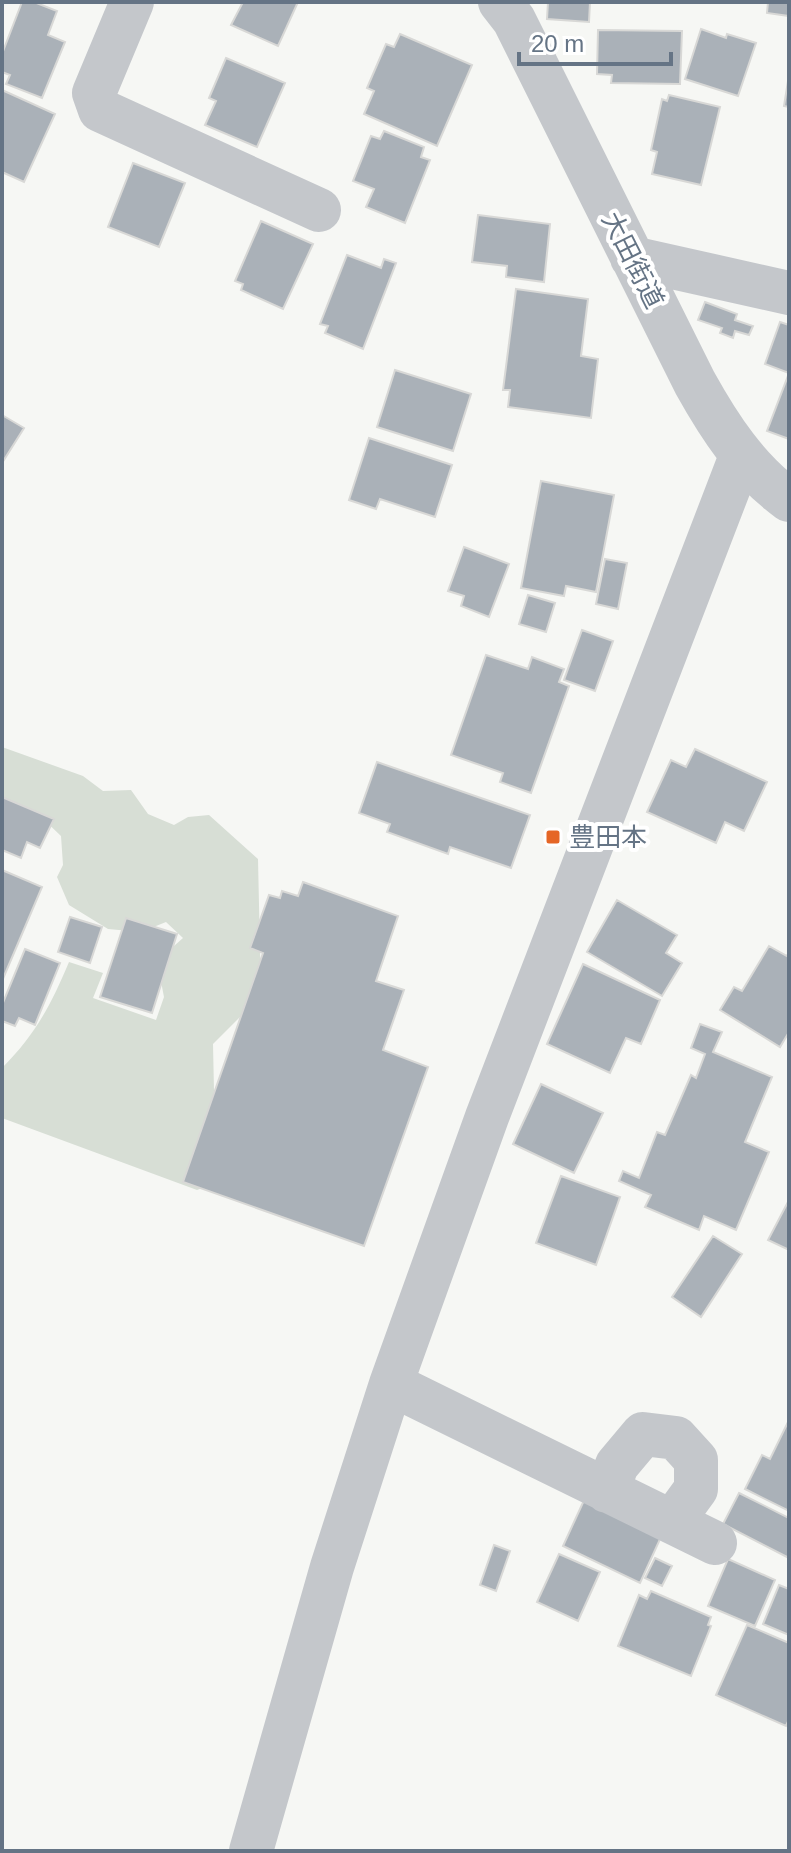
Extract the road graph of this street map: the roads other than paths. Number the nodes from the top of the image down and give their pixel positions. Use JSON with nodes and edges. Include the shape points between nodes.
{"nodes":[{"id":1,"x":132,"y":2,"type":"edge"},
{"id":2,"x":500,"y":2,"type":"edge"},
{"id":3,"x":319,"y":210,"type":"dead end"},
{"id":4,"x":632,"y":258,"type":"junction"},
{"id":5,"x":789,"y":293,"type":"edge"},
{"id":6,"x":741,"y":456,"type":"junction"},
{"id":7,"x":789,"y":500,"type":"edge"},
{"id":8,"x":391,"y":1384,"type":"junction"},
{"id":9,"x":607,"y":1491,"type":"junction"},
{"id":10,"x":672,"y":1522,"type":"junction"},
{"id":11,"x":715,"y":1543,"type":"dead end"},
{"id":12,"x":251,"y":1851,"type":"edge"}],
"edges":[{"from":1,"to":3,"type":"street","via":[[94,93],[100,110]]},
{"from":2,"to":4,"type":"street","name":"大田街道","via":[[514,20]]},
{"from":4,"to":5,"type":"street"},
{"from":4,"to":6,"type":"street","name":"大田街道","via":[[718,425]]},
{"from":6,"to":7,"type":"street","name":"大田街道"},
{"from":6,"to":8,"type":"street","via":[[487,1117]]},
{"from":8,"to":9,"type":"street"},
{"from":8,"to":12,"type":"street"},
{"from":9,"to":10,"type":"street"},
{"from":9,"to":10,"type":"street","via":[[617,1465],[643,1434],[676,1438],[696,1460],[696,1489]]},
{"from":10,"to":11,"type":"street"}]}
